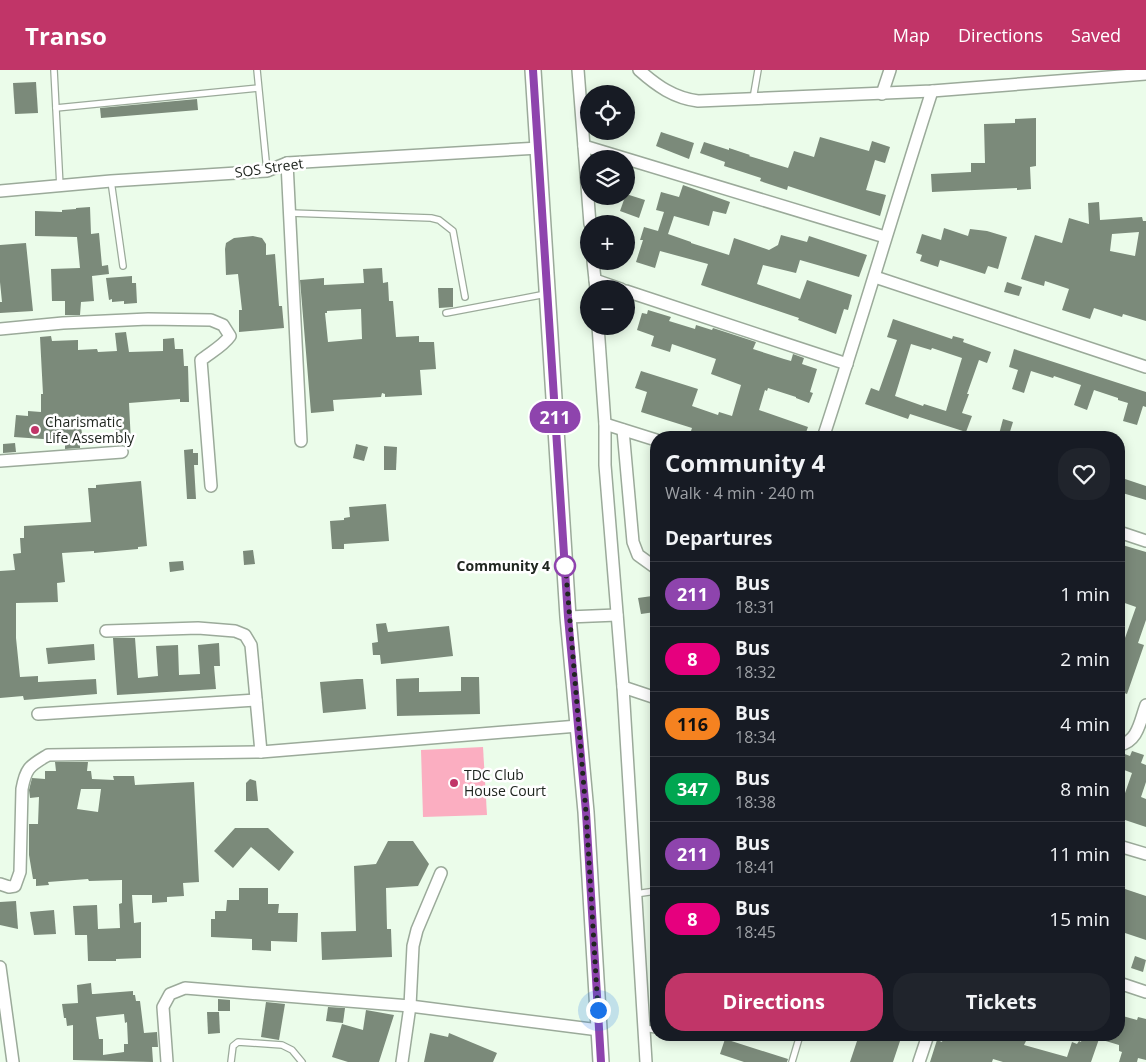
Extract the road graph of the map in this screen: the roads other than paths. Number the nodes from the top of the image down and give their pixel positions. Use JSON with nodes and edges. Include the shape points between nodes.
{"nodes":[{"id":1,"x":54,"y":70,"type":"edge"},
{"id":2,"x":256,"y":70,"type":"edge"},
{"id":3,"x":533,"y":70,"type":"edge"},
{"id":4,"x":578,"y":70,"type":"edge"},
{"id":5,"x":640,"y":70,"type":"edge"},
{"id":6,"x":758,"y":70,"type":"edge"},
{"id":7,"x":890,"y":70,"type":"edge"},
{"id":8,"x":1146,"y":74,"type":"edge"},
{"id":9,"x":258,"y":88,"type":"junction"},
{"id":10,"x":932,"y":91,"type":"junction"},
{"id":11,"x":882,"y":94,"type":"junction"},
{"id":12,"x":753,"y":99,"type":"junction"},
{"id":13,"x":56,"y":108,"type":"junction"},
{"id":14,"x":584,"y":146,"type":"junction"},
{"id":15,"x":539,"y":148,"type":"junction"},
{"id":16,"x":287,"y":163,"type":"junction"},
{"id":17,"x":267,"y":171,"type":"junction"},
{"id":18,"x":111,"y":182,"type":"junction"},
{"id":19,"x":60,"y":187,"type":"junction"},
{"id":20,"x":0,"y":191,"type":"edge"},
{"id":21,"x":290,"y":213,"type":"junction"},
{"id":22,"x":589,"y":215,"type":"edge"},
{"id":23,"x":885,"y":237,"type":"junction"},
{"id":24,"x":123,"y":266,"type":"dead end"},
{"id":25,"x":875,"y":277,"type":"junction"},
{"id":26,"x":635,"y":293,"type":"edge"},
{"id":27,"x":548,"y":294,"type":"junction"},
{"id":28,"x":465,"y":298,"type":"dead end"},
{"id":29,"x":446,"y":313,"type":"dead end"},
{"id":30,"x":0,"y":329,"type":"edge"},
{"id":31,"x":599,"y":335,"type":"edge"},
{"id":32,"x":847,"y":364,"type":"junction"},
{"id":33,"x":1146,"y":367,"type":"edge"},
{"id":34,"x":605,"y":424,"type":"junction"},
{"id":35,"x":623,"y":430,"type":"junction"},
{"id":36,"x":828,"y":431,"type":"edge"},
{"id":37,"x":650,"y":438,"type":"edge"},
{"id":38,"x":302,"y":441,"type":"dead end"},
{"id":39,"x":122,"y":452,"type":"dead end"},
{"id":40,"x":0,"y":462,"type":"edge"},
{"id":41,"x":211,"y":486,"type":"dead end"},
{"id":42,"x":1125,"y":534,"type":"edge"},
{"id":43,"x":1146,"y":541,"type":"edge"},
{"id":44,"x":650,"y":564,"type":"edge"},
{"id":45,"x":617,"y":615,"type":"junction"},
{"id":46,"x":568,"y":617,"type":"junction"},
{"id":47,"x":106,"y":631,"type":"dead end"},
{"id":48,"x":623,"y":687,"type":"junction"},
{"id":49,"x":650,"y":696,"type":"edge"},
{"id":50,"x":256,"y":700,"type":"junction"},
{"id":51,"x":1146,"y":705,"type":"edge"},
{"id":52,"x":38,"y":714,"type":"dead end"},
{"id":53,"x":578,"y":726,"type":"junction"},
{"id":54,"x":1125,"y":743,"type":"edge"},
{"id":55,"x":262,"y":752,"type":"junction"},
{"id":56,"x":1125,"y":848,"type":"edge"},
{"id":57,"x":1146,"y":854,"type":"edge"},
{"id":58,"x":441,"y":873,"type":"dead end"},
{"id":59,"x":0,"y":884,"type":"edge"},
{"id":60,"x":650,"y":892,"type":"edge"},
{"id":61,"x":635,"y":894,"type":"junction"},
{"id":62,"x":0,"y":967,"type":"edge"},
{"id":63,"x":1125,"y":984,"type":"edge"},
{"id":64,"x":1146,"y":992,"type":"edge"},
{"id":65,"x":410,"y":1006,"type":"junction"},
{"id":66,"x":644,"y":1028,"type":"junction"},
{"id":67,"x":650,"y":1029,"type":"edge"},
{"id":68,"x":599,"y":1030,"type":"junction"},
{"id":69,"x":798,"y":1041,"type":"edge"},
{"id":70,"x":926,"y":1041,"type":"edge"},
{"id":71,"x":12,"y":1062,"type":"edge"},
{"id":72,"x":168,"y":1062,"type":"edge"},
{"id":73,"x":231,"y":1062,"type":"edge"},
{"id":74,"x":302,"y":1062,"type":"edge"},
{"id":75,"x":402,"y":1062,"type":"edge"},
{"id":76,"x":601,"y":1062,"type":"edge"},
{"id":77,"x":646,"y":1062,"type":"edge"},
{"id":78,"x":792,"y":1062,"type":"edge"},
{"id":79,"x":919,"y":1062,"type":"edge"}],
"edges":[{"from":1,"to":13,"type":"lane"},
{"from":2,"to":9,"type":"lane"},
{"from":3,"to":15,"type":"main road"},
{"from":4,"to":14,"type":"street"},
{"from":5,"to":12,"type":"street","via":[[665,90],[687,100]]},
{"from":6,"to":12,"type":"lane"},
{"from":7,"to":11,"type":"street"},
{"from":8,"to":10,"type":"street"},
{"from":9,"to":13,"type":"lane"},
{"from":9,"to":17,"type":"lane"},
{"from":10,"to":11,"type":"street"},
{"from":10,"to":23,"type":"street"},
{"from":11,"to":12,"type":"street"},
{"from":13,"to":19,"type":"lane"},
{"from":14,"to":22,"type":"street"},
{"from":14,"to":23,"type":"street"},
{"from":15,"to":16,"type":"street","name":"SOS Street"},
{"from":15,"to":27,"type":"main road"},
{"from":16,"to":17,"type":"street","name":"SOS Street"},
{"from":16,"to":21,"type":"street"},
{"from":17,"to":18,"type":"street","name":"SOS Street"},
{"from":18,"to":19,"type":"street","name":"SOS Street"},
{"from":18,"to":24,"type":"lane"},
{"from":19,"to":20,"type":"street","name":"SOS Street"},
{"from":21,"to":28,"type":"lane","via":[[439,220],[453,231]]},
{"from":21,"to":38,"type":"street"},
{"from":23,"to":25,"type":"street"},
{"from":25,"to":32,"type":"street"},
{"from":25,"to":33,"type":"street"},
{"from":26,"to":32,"type":"street"},
{"from":27,"to":29,"type":"lane"},
{"from":27,"to":46,"type":"main road"},
{"from":30,"to":41,"type":"street","via":[[148,319],[211,320],[223,325],[230,336],[201,360]]},
{"from":31,"to":34,"type":"street"},
{"from":32,"to":36,"type":"street"},
{"from":34,"to":35,"type":"street"},
{"from":34,"to":45,"type":"street","via":[[605,464]]},
{"from":35,"to":37,"type":"street"},
{"from":35,"to":44,"type":"street","via":[[633,542],[638,555]]},
{"from":39,"to":40,"type":"street"},
{"from":42,"to":43,"type":"street"},
{"from":45,"to":46,"type":"street"},
{"from":45,"to":48,"type":"street"},
{"from":46,"to":53,"type":"main road"},
{"from":47,"to":50,"type":"street","via":[[198,628],[241,632],[251,644]]},
{"from":48,"to":49,"type":"street"},
{"from":48,"to":61,"type":"street"},
{"from":50,"to":52,"type":"street"},
{"from":50,"to":55,"type":"street"},
{"from":51,"to":54,"type":"street","via":[[1135,736]]},
{"from":53,"to":55,"type":"street"},
{"from":53,"to":68,"type":"main road"},
{"from":55,"to":59,"type":"street","via":[[48,755],[27,770],[24,778],[18,880],[15,886]]},
{"from":56,"to":57,"type":"street"},
{"from":58,"to":65,"type":"street","via":[[413,946]]},
{"from":60,"to":61,"type":"lane"},
{"from":61,"to":66,"type":"street"},
{"from":62,"to":71,"type":"street"},
{"from":63,"to":64,"type":"street"},
{"from":65,"to":68,"type":"street"},
{"from":65,"to":72,"type":"street","via":[[185,988],[170,994],[163,1007]]},
{"from":65,"to":75,"type":"street"},
{"from":66,"to":67,"type":"lane"},
{"from":66,"to":77,"type":"street"},
{"from":68,"to":76,"type":"main road"},
{"from":69,"to":78,"type":"lane"},
{"from":70,"to":79,"type":"street"},
{"from":73,"to":74,"type":"lane","via":[[233,1046],[238,1042],[282,1045],[292,1050]]}]}
